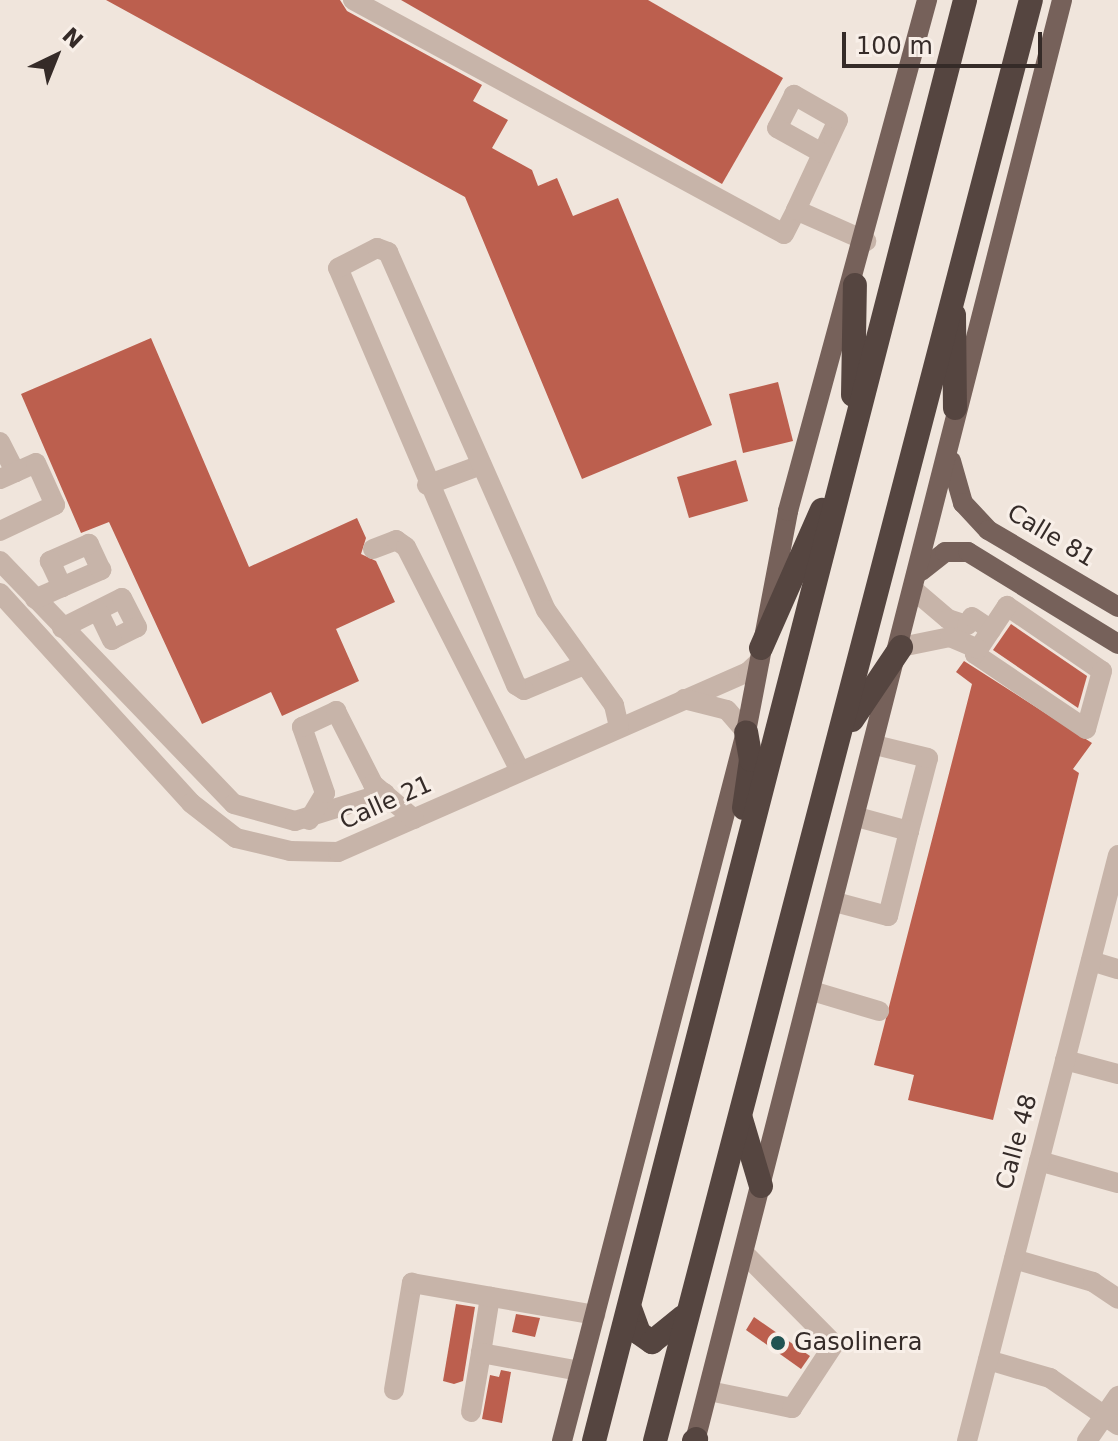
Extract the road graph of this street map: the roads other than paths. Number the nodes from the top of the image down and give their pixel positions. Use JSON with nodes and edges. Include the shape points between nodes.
{"nodes":[{"id":1,"x":353,"y":0,"type":"edge"},
{"id":2,"x":927,"y":0,"type":"edge"},
{"id":3,"x":965,"y":0,"type":"edge"},
{"id":4,"x":1031,"y":0,"type":"edge"},
{"id":5,"x":1062,"y":0,"type":"edge"},
{"id":6,"x":822,"y":153,"type":"dead end"},
{"id":7,"x":796,"y":210,"type":"junction"},
{"id":8,"x":866,"y":241,"type":"junction"},
{"id":9,"x":956,"y":278,"type":"junction"},
{"id":10,"x":855,"y":285,"type":"junction"},
{"id":11,"x":955,"y":408,"type":"junction"},
{"id":12,"x":851,"y":441,"type":"junction"},
{"id":13,"x":0,"y":442,"type":"edge"},
{"id":14,"x":950,"y":457,"type":"junction"},
{"id":15,"x":481,"y":465,"type":"junction"},
{"id":16,"x":7,"y":476,"type":"edge"},
{"id":17,"x":427,"y":485,"type":"junction"},
{"id":18,"x":0,"y":531,"type":"edge"},
{"id":19,"x":373,"y":549,"type":"dead end"},
{"id":20,"x":0,"y":561,"type":"edge"},
{"id":21,"x":918,"y":581,"type":"junction"},
{"id":22,"x":62,"y":587,"type":"dead end"},
{"id":23,"x":0,"y":593,"type":"edge"},
{"id":24,"x":35,"y":599,"type":"junction"},
{"id":25,"x":1118,"y":607,"type":"edge"},
{"id":26,"x":98,"y":611,"type":"dead end"},
{"id":27,"x":62,"y":628,"type":"junction"},
{"id":28,"x":991,"y":630,"type":"junction"},
{"id":29,"x":1118,"y":644,"type":"edge"},
{"id":30,"x":901,"y":647,"type":"junction"},
{"id":31,"x":978,"y":649,"type":"junction"},
{"id":32,"x":761,"y":654,"type":"junction"},
{"id":33,"x":584,"y":665,"type":"junction"},
{"id":34,"x":684,"y":699,"type":"junction"},
{"id":35,"x":619,"y":726,"type":"junction"},
{"id":36,"x":746,"y":732,"type":"junction"},
{"id":37,"x":841,"y":735,"type":"junction"},
{"id":38,"x":875,"y":745,"type":"junction"},
{"id":39,"x":520,"y":771,"type":"junction"},
{"id":40,"x":385,"y":793,"type":"junction"},
{"id":41,"x":857,"y":817,"type":"junction"},
{"id":42,"x":414,"y":819,"type":"junction"},
{"id":43,"x":309,"y":820,"type":"junction"},
{"id":44,"x":909,"y":831,"type":"junction"},
{"id":45,"x":1117,"y":860,"type":"edge"},
{"id":46,"x":743,"y":866,"type":"junction"},
{"id":47,"x":835,"y":902,"type":"junction"},
{"id":48,"x":1091,"y":961,"type":"junction"},
{"id":49,"x":1118,"y":969,"type":"edge"},
{"id":50,"x":812,"y":991,"type":"junction"},
{"id":51,"x":879,"y":1011,"type":"dead end"},
{"id":52,"x":1065,"y":1060,"type":"junction"},
{"id":53,"x":1118,"y":1074,"type":"edge"},
{"id":54,"x":741,"y":1119,"type":"junction"},
{"id":55,"x":1039,"y":1161,"type":"junction"},
{"id":56,"x":1118,"y":1183,"type":"edge"},
{"id":57,"x":761,"y":1186,"type":"junction"},
{"id":58,"x":745,"y":1254,"type":"junction"},
{"id":59,"x":1014,"y":1259,"type":"junction"},
{"id":60,"x":490,"y":1297,"type":"junction"},
{"id":61,"x":1118,"y":1299,"type":"edge"},
{"id":62,"x":688,"y":1310,"type":"junction"},
{"id":63,"x":631,"y":1311,"type":"junction"},
{"id":64,"x":595,"y":1315,"type":"junction"},
{"id":65,"x":481,"y":1353,"type":"junction"},
{"id":66,"x":988,"y":1360,"type":"junction"},
{"id":67,"x":580,"y":1371,"type":"junction"},
{"id":68,"x":394,"y":1390,"type":"dead end"},
{"id":69,"x":709,"y":1391,"type":"junction"},
{"id":70,"x":1118,"y":1396,"type":"edge"},
{"id":71,"x":471,"y":1412,"type":"dead end"},
{"id":72,"x":1111,"y":1421,"type":"edge"},
{"id":73,"x":695,"y":1440,"type":"edge"},
{"id":74,"x":562,"y":1441,"type":"edge"},
{"id":75,"x":594,"y":1441,"type":"edge"},
{"id":76,"x":655,"y":1441,"type":"edge"},
{"id":77,"x":967,"y":1441,"type":"edge"},
{"id":78,"x":1087,"y":1441,"type":"edge"}],
"edges":[{"from":1,"to":7,"type":"street","via":[[784,234]]},
{"from":2,"to":8,"type":"main road"},
{"from":3,"to":12,"type":"highway"},
{"from":4,"to":9,"type":"highway"},
{"from":5,"to":11,"type":"main road","via":[[1002,255]]},
{"from":6,"to":7,"type":"street"},
{"from":7,"to":8,"type":"street"},
{"from":8,"to":10,"type":"main road"},
{"from":9,"to":11,"type":"highway"},
{"from":9,"to":37,"type":"highway"},
{"from":10,"to":12,"type":"highway"},
{"from":10,"to":32,"type":"main road","via":[[788,511]]},
{"from":11,"to":14,"type":"main road"},
{"from":12,"to":32,"type":"highway"},
{"from":12,"to":46,"type":"highway"},
{"from":13,"to":16,"type":"street"},
{"from":14,"to":21,"type":"main road"},
{"from":14,"to":25,"type":"main road","name":"Calle 81","via":[[963,503],[988,530]]},
{"from":15,"to":17,"type":"street"},
{"from":15,"to":17,"type":"street","via":[[388,252],[377,248],[335,274]]},
{"from":15,"to":33,"type":"street","via":[[546,610]]},
{"from":16,"to":18,"type":"street","via":[[36,463],[55,505]]},
{"from":17,"to":33,"type":"street","via":[[516,685],[524,690]]},
{"from":19,"to":39,"type":"street","via":[[396,540],[406,547]]},
{"from":20,"to":24,"type":"street"},
{"from":21,"to":28,"type":"street","via":[[948,619],[967,625],[972,617]]},
{"from":21,"to":29,"type":"main road","via":[[945,552],[968,552]]},
{"from":21,"to":30,"type":"main road"},
{"from":22,"to":24,"type":"street"},
{"from":23,"to":42,"type":"street","name":"Calle 21","via":[[191,803],[236,838],[290,851],[338,852]]},
{"from":24,"to":27,"type":"street"},
{"from":26,"to":27,"type":"street"},
{"from":27,"to":43,"type":"street","via":[[211,787],[267,816]]},
{"from":28,"to":31,"type":"street"},
{"from":28,"to":31,"type":"street","via":[[1007,606],[1102,671],[1086,729]]},
{"from":30,"to":31,"type":"street","via":[[950,637]]},
{"from":30,"to":37,"type":"highway"},
{"from":30,"to":38,"type":"main road"},
{"from":32,"to":34,"type":"street","name":"Calle 21"},
{"from":32,"to":36,"type":"main road"},
{"from":33,"to":35,"type":"street","via":[[614,705]]},
{"from":34,"to":35,"type":"street","name":"Calle 21"},
{"from":34,"to":36,"type":"street","via":[[727,710]]},
{"from":35,"to":39,"type":"street","name":"Calle 21"},
{"from":36,"to":46,"type":"highway","via":[[751,760],[735,855]]},
{"from":36,"to":64,"type":"main road"},
{"from":37,"to":54,"type":"highway"},
{"from":38,"to":41,"type":"main road"},
{"from":38,"to":44,"type":"street","via":[[928,758]]},
{"from":39,"to":42,"type":"street","name":"Calle 21"},
{"from":40,"to":42,"type":"street"},
{"from":40,"to":43,"type":"street"},
{"from":40,"to":43,"type":"street","via":[[336,711],[302,727],[325,793]]},
{"from":41,"to":44,"type":"street"},
{"from":41,"to":47,"type":"main road"},
{"from":44,"to":47,"type":"street","via":[[888,916]]},
{"from":45,"to":48,"type":"street","name":"Calle 48"},
{"from":46,"to":63,"type":"highway"},
{"from":47,"to":50,"type":"main road"},
{"from":48,"to":49,"type":"street"},
{"from":48,"to":52,"type":"street","name":"Calle 48"},
{"from":50,"to":51,"type":"street"},
{"from":50,"to":57,"type":"main road"},
{"from":52,"to":53,"type":"street"},
{"from":52,"to":55,"type":"street","name":"Calle 48"},
{"from":54,"to":57,"type":"highway"},
{"from":54,"to":62,"type":"highway"},
{"from":55,"to":56,"type":"street"},
{"from":55,"to":59,"type":"street","name":"Calle 48"},
{"from":57,"to":58,"type":"main road"},
{"from":58,"to":69,"type":"main road"},
{"from":58,"to":69,"type":"street","via":[[834,1344],[792,1408]]},
{"from":59,"to":61,"type":"street","via":[[1093,1282]]},
{"from":59,"to":66,"type":"street","name":"Calle 48"},
{"from":60,"to":64,"type":"street"},
{"from":60,"to":65,"type":"street"},
{"from":60,"to":68,"type":"street","via":[[412,1283]]},
{"from":62,"to":63,"type":"highway","via":[[672,1332],[652,1342],[639,1333]]},
{"from":62,"to":76,"type":"highway"},
{"from":63,"to":75,"type":"highway"},
{"from":64,"to":67,"type":"main road"},
{"from":65,"to":67,"type":"street"},
{"from":65,"to":71,"type":"street"},
{"from":66,"to":72,"type":"street","via":[[1050,1378]]},
{"from":66,"to":77,"type":"street","name":"Calle 48"},
{"from":67,"to":74,"type":"main road"},
{"from":69,"to":73,"type":"main road"},
{"from":70,"to":72,"type":"street"},
{"from":72,"to":78,"type":"street"}]}
